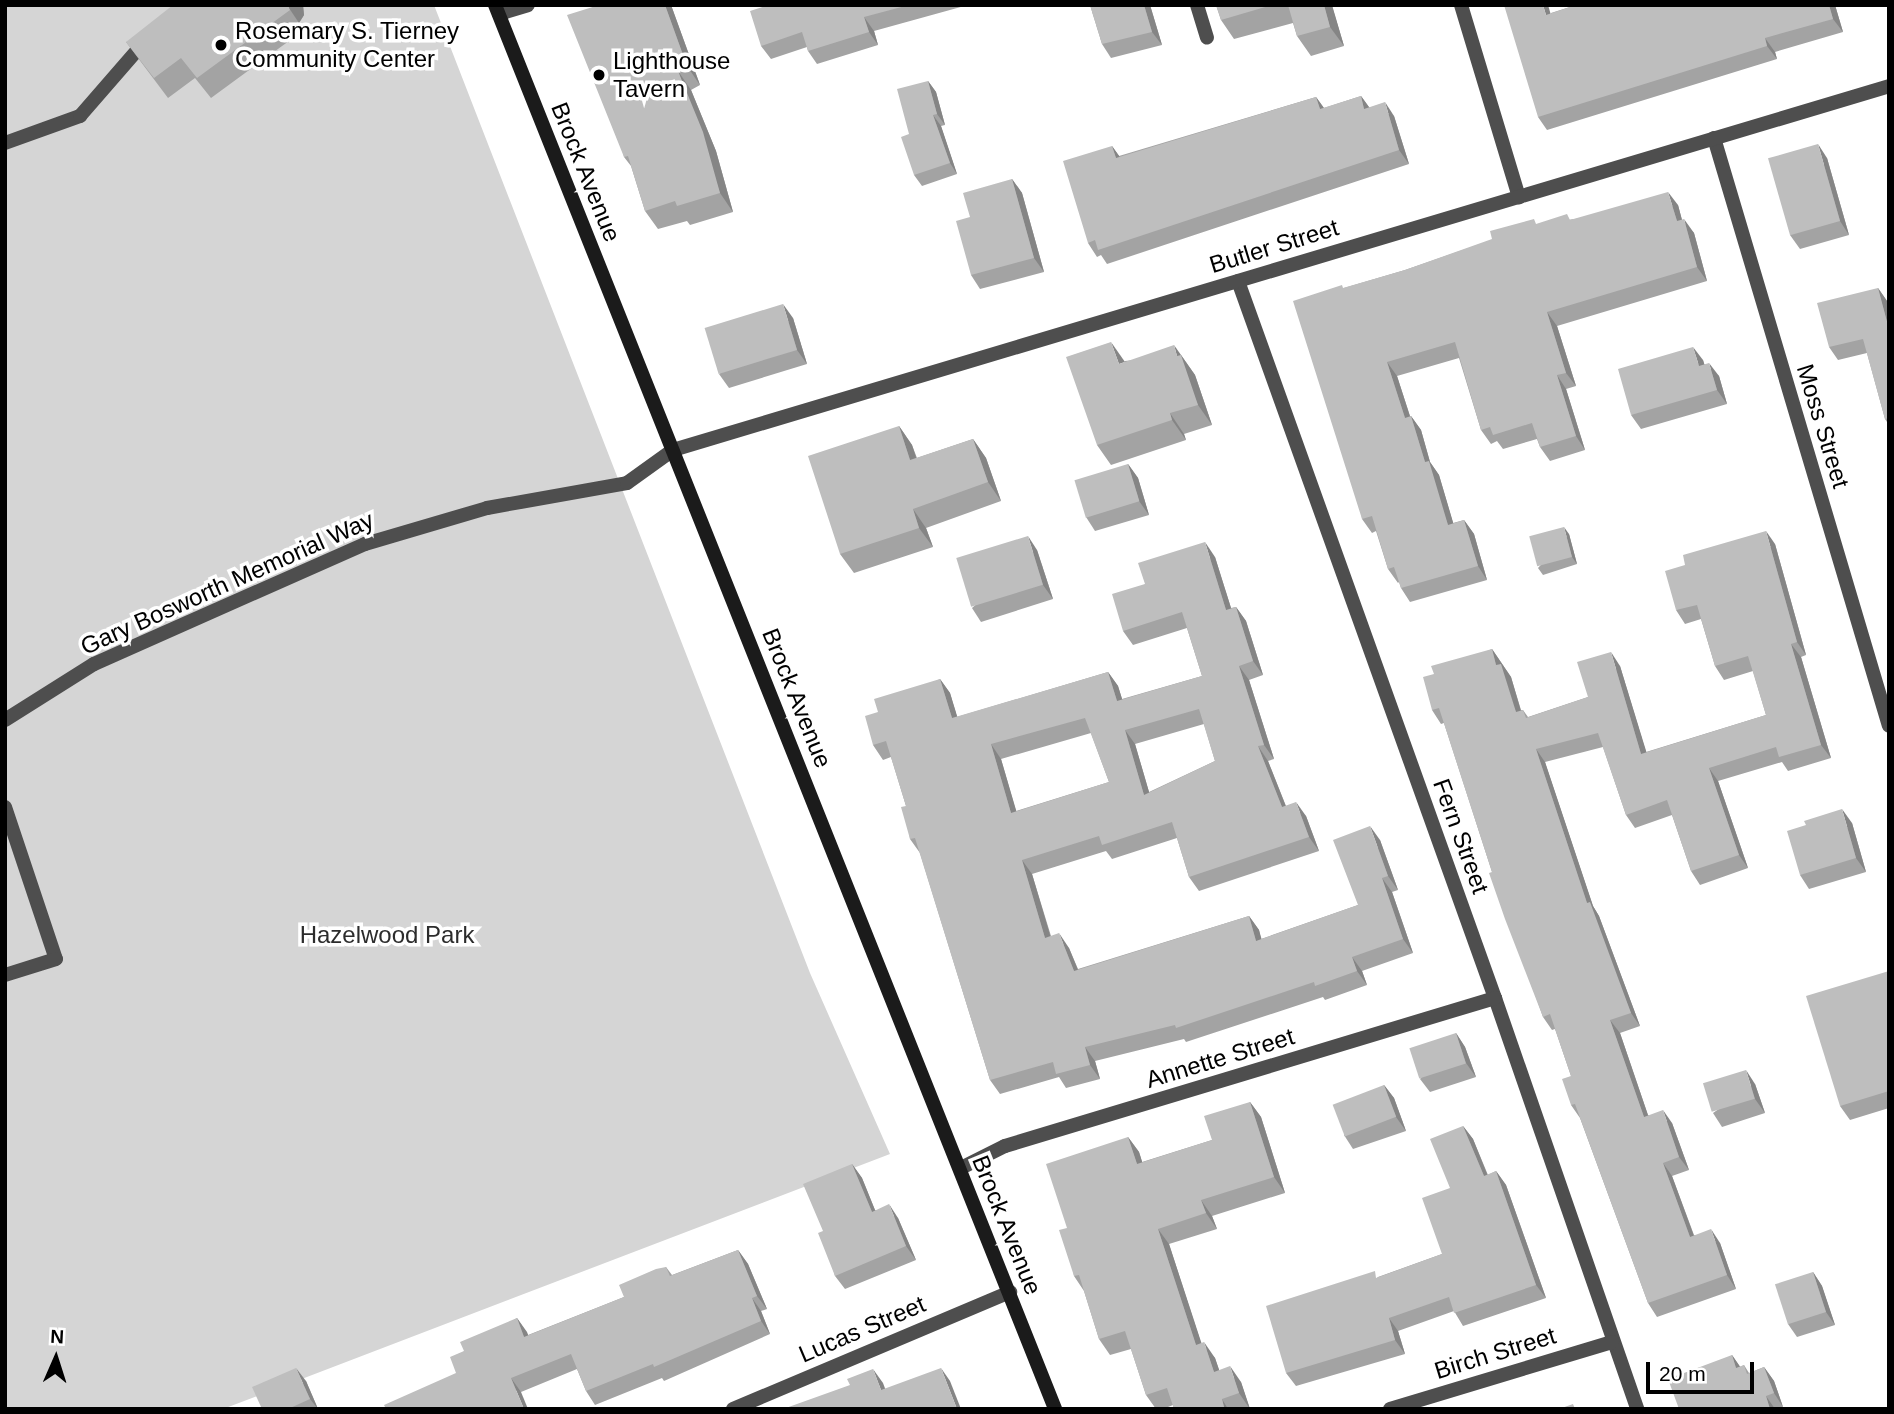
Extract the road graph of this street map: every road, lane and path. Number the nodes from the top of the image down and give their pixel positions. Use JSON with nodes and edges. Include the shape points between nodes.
{"nodes":[{"id":1,"x":528,"y":5,"type":"edge"},
{"id":2,"x":1197,"y":5,"type":"edge"},
{"id":3,"x":1461,"y":5,"type":"edge"},
{"id":4,"x":497,"y":10,"type":"edge"},
{"id":5,"x":159,"y":26,"type":"edge"},
{"id":6,"x":1207,"y":38,"type":"dead end"},
{"id":7,"x":1889,"y":86,"type":"edge"},
{"id":8,"x":1714,"y":138,"type":"junction"},
{"id":9,"x":5,"y":144,"type":"edge"},
{"id":10,"x":1520,"y":197,"type":"junction"},
{"id":11,"x":1238,"y":281,"type":"junction"},
{"id":12,"x":673,"y":450,"type":"junction"},
{"id":13,"x":5,"y":720,"type":"edge"},
{"id":14,"x":1889,"y":726,"type":"edge"},
{"id":15,"x":6,"y":811,"type":"edge"},
{"id":16,"x":5,"y":975,"type":"edge"},
{"id":17,"x":1495,"y":998,"type":"junction"},
{"id":18,"x":961,"y":1168,"type":"junction"},
{"id":19,"x":1010,"y":1292,"type":"junction"},
{"id":20,"x":1612,"y":1342,"type":"junction"},
{"id":21,"x":733,"y":1409,"type":"edge"},
{"id":22,"x":1055,"y":1409,"type":"edge"},
{"id":23,"x":1390,"y":1409,"type":"edge"},
{"id":24,"x":1637,"y":1409,"type":"edge"}],
"edges":[{"from":1,"to":4,"type":"street"},
{"from":2,"to":6,"type":"street"},
{"from":3,"to":10,"type":"street"},
{"from":4,"to":12,"type":"main road","name":"Brock Avenue"},
{"from":5,"to":9,"type":"street","via":[[80,116]]},
{"from":7,"to":8,"type":"street","name":"Butler Street"},
{"from":8,"to":10,"type":"street","name":"Butler Street"},
{"from":8,"to":14,"type":"street","name":"Moss Street"},
{"from":10,"to":11,"type":"street","name":"Butler Street"},
{"from":11,"to":12,"type":"street","name":"Butler Street"},
{"from":11,"to":17,"type":"street","name":"Fern Street"},
{"from":12,"to":13,"type":"street","name":"Gary Bosworth Memorial Way","via":[[627,483],[487,508],[365,544],[94,664]]},
{"from":12,"to":18,"type":"main road","name":"Brock Avenue"},
{"from":15,"to":16,"type":"street","via":[[56,959]]},
{"from":17,"to":18,"type":"street","name":"Annette Street","via":[[1005,1146]]},
{"from":17,"to":20,"type":"street","name":"Fern Street"},
{"from":18,"to":19,"type":"main road","name":"Brock Avenue"},
{"from":19,"to":21,"type":"street","name":"Lucas Street"},
{"from":19,"to":22,"type":"main road","name":"Brock Avenue"},
{"from":20,"to":23,"type":"street","name":"Birch Street"},
{"from":20,"to":24,"type":"street","name":"Fern Street"}]}
